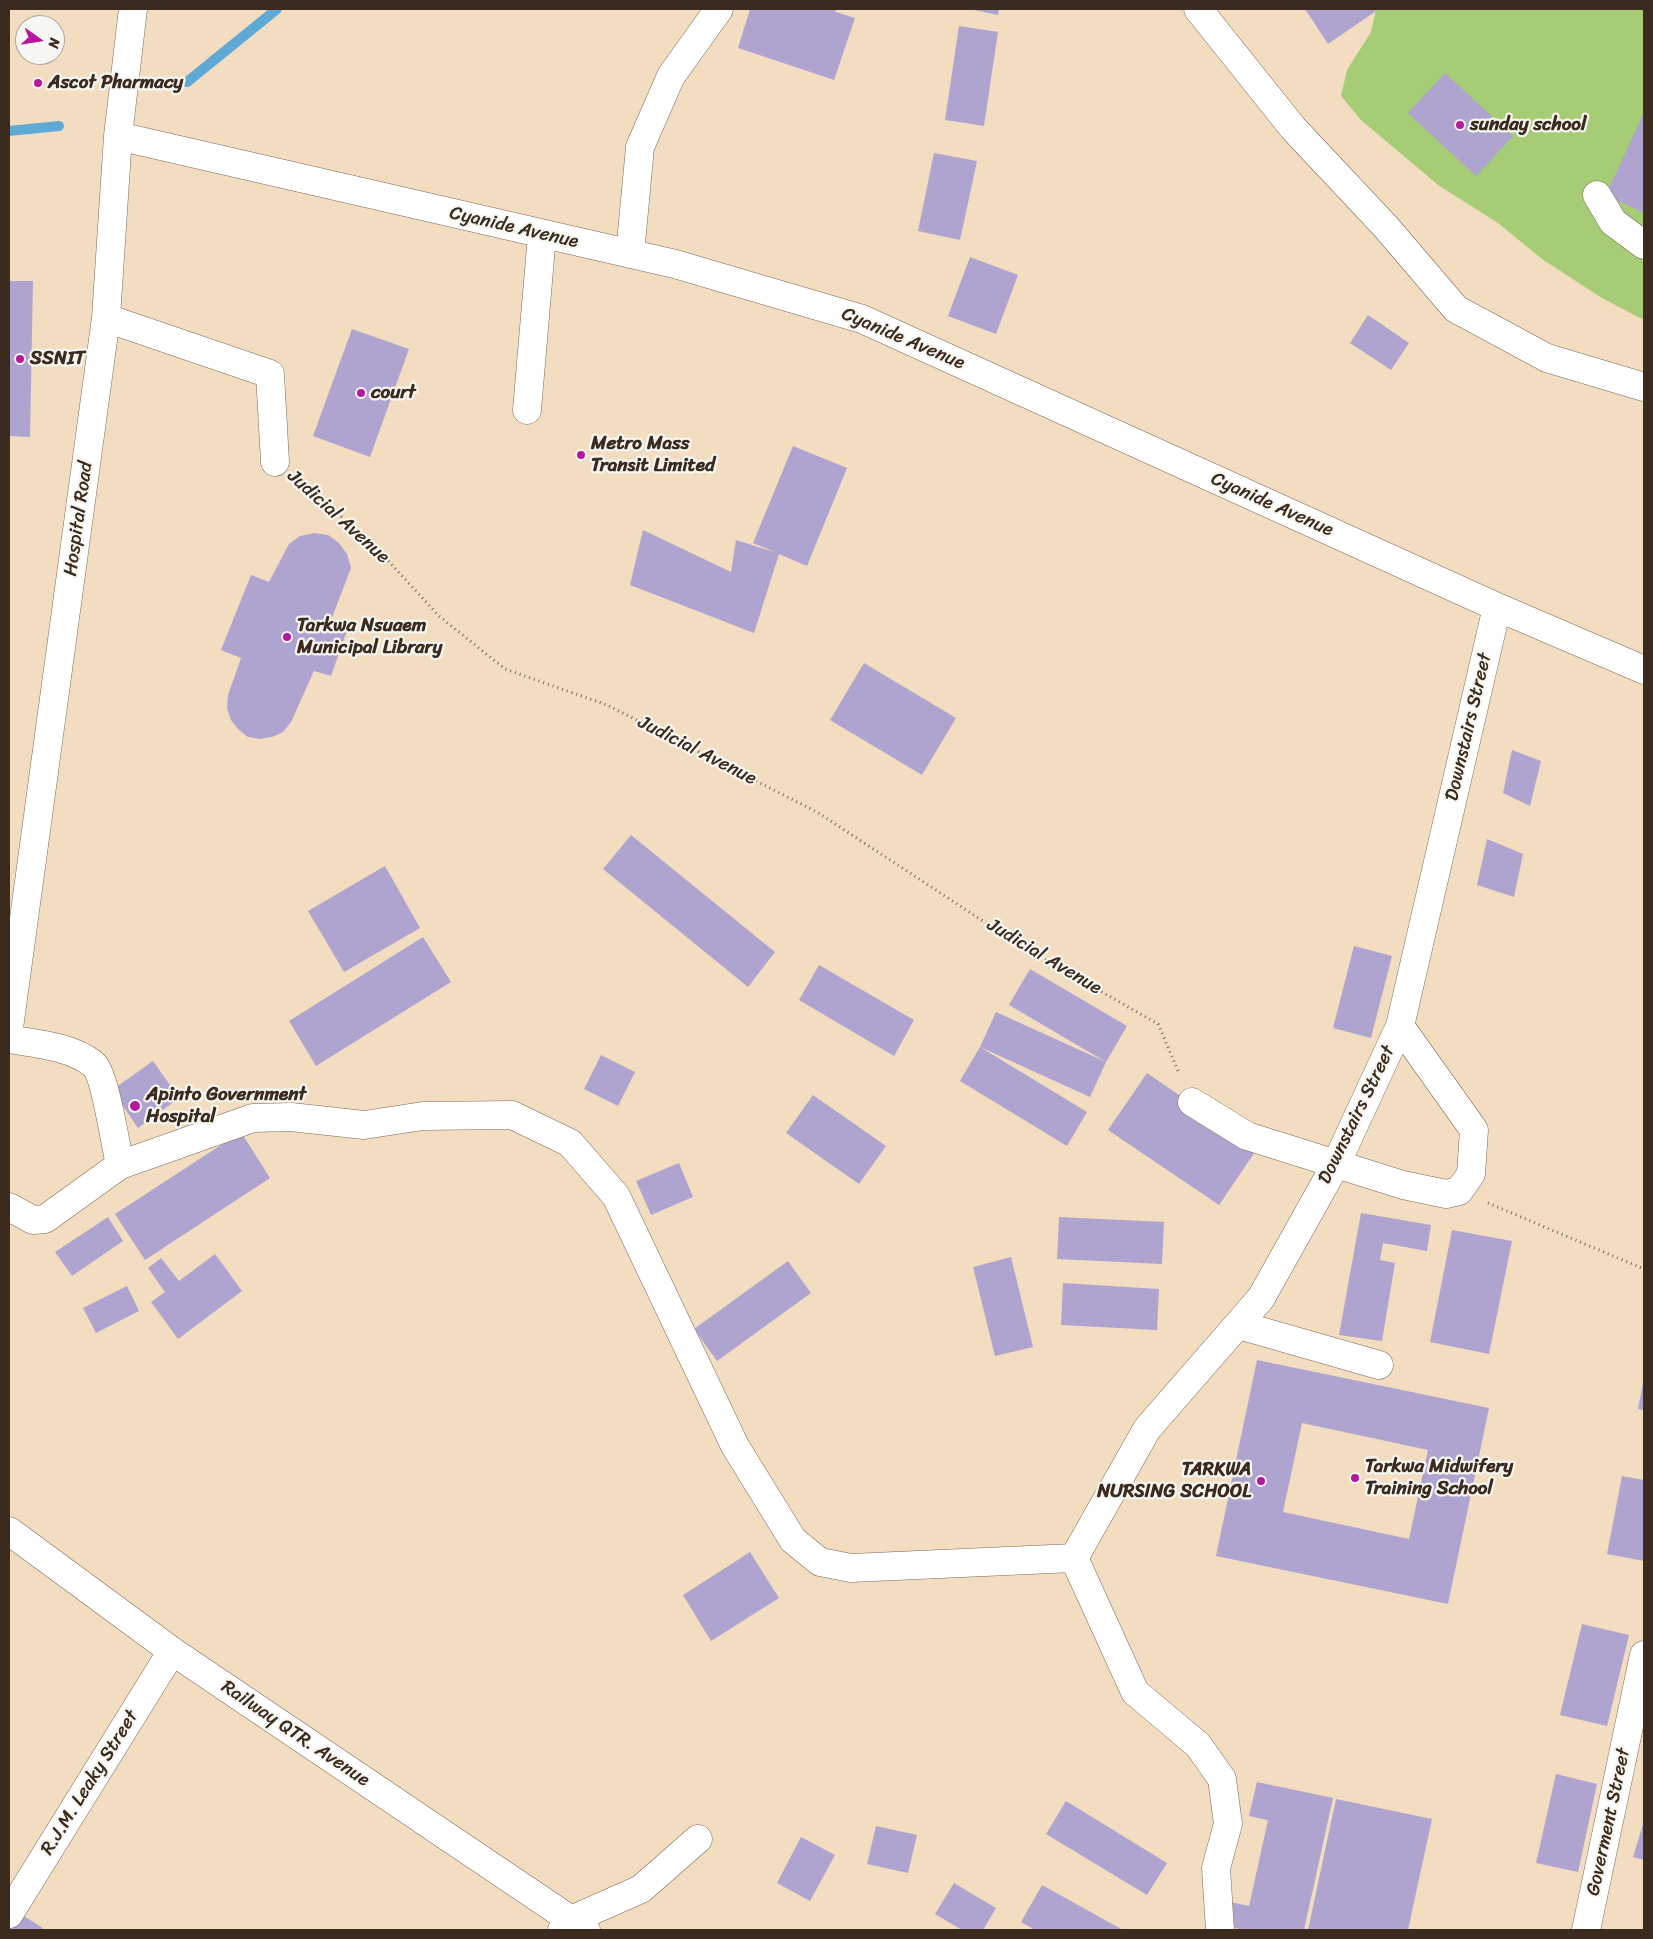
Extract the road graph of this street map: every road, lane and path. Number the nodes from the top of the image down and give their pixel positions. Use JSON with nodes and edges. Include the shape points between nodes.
{"nodes":[{"id":1,"x":133,"y":9,"type":"edge"},
{"id":2,"x":719,"y":9,"type":"edge"},
{"id":3,"x":1198,"y":9,"type":"edge"},
{"id":4,"x":118,"y":136,"type":"junction"},
{"id":5,"x":1596,"y":195,"type":"dead end"},
{"id":6,"x":542,"y":235,"type":"junction"},
{"id":7,"x":1644,"y":245,"type":"edge"},
{"id":8,"x":630,"y":254,"type":"junction"},
{"id":9,"x":106,"y":318,"type":"junction"},
{"id":10,"x":1644,"y":387,"type":"edge"},
{"id":11,"x":526,"y":410,"type":"dead end"},
{"id":12,"x":275,"y":462,"type":"joint"},
{"id":13,"x":1497,"y":607,"type":"junction"},
{"id":14,"x":1644,"y":670,"type":"edge"},
{"id":15,"x":1400,"y":1026,"type":"junction"},
{"id":16,"x":9,"y":1028,"type":"edge"},
{"id":17,"x":9,"y":1038,"type":"edge"},
{"id":18,"x":1192,"y":1102,"type":"joint"},
{"id":19,"x":1336,"y":1164,"type":"junction"},
{"id":20,"x":120,"y":1165,"type":"junction"},
{"id":21,"x":1459,"y":1191,"type":"junction"},
{"id":22,"x":9,"y":1206,"type":"edge"},
{"id":23,"x":1644,"y":1269,"type":"edge"},
{"id":24,"x":1239,"y":1325,"type":"junction"},
{"id":25,"x":1379,"y":1365,"type":"dead end"},
{"id":26,"x":9,"y":1531,"type":"edge"},
{"id":27,"x":1074,"y":1558,"type":"junction"},
{"id":28,"x":172,"y":1651,"type":"junction"},
{"id":29,"x":1644,"y":1654,"type":"edge"},
{"id":30,"x":698,"y":1839,"type":"dead end"},
{"id":31,"x":9,"y":1914,"type":"edge"},
{"id":32,"x":573,"y":1927,"type":"edge"},
{"id":33,"x":1220,"y":1930,"type":"edge"},
{"id":34,"x":1586,"y":1930,"type":"edge"}],
"edges":[{"from":1,"to":4,"type":"street","name":"Hospital Road"},
{"from":2,"to":8,"type":"street","via":[[672,76],[640,147]]},
{"from":3,"to":10,"type":"street","via":[[1293,128],[1386,227],[1456,309],[1547,358]]},
{"from":4,"to":6,"type":"street","name":"Cyanide Avenue"},
{"from":4,"to":9,"type":"street","name":"Hospital Road"},
{"from":5,"to":7,"type":"street","via":[[1613,222]]},
{"from":6,"to":8,"type":"street","name":"Cyanide Avenue"},
{"from":6,"to":11,"type":"street"},
{"from":8,"to":13,"type":"street","name":"Cyanide Avenue","via":[[862,318]]},
{"from":9,"to":12,"type":"street","name":"Judicial Avenue","via":[[270,374]]},
{"from":9,"to":16,"type":"street","name":"Hospital Road"},
{"from":12,"to":18,"type":"path","name":"Judicial Avenue","via":[[369,540],[439,616],[505,669],[607,704],[817,812],[1018,944],[1158,1024]]},
{"from":13,"to":14,"type":"street","name":"Cyanide Avenue"},
{"from":13,"to":15,"type":"street","name":"Downstairs Street"},
{"from":15,"to":19,"type":"street","name":"Downstairs Street"},
{"from":15,"to":21,"type":"street","via":[[1474,1130],[1471,1174]]},
{"from":17,"to":20,"type":"street","via":[[72,1051],[95,1066],[104,1091]]},
{"from":18,"to":19,"type":"street","via":[[1246,1136]]},
{"from":19,"to":21,"type":"street","via":[[1403,1185],[1446,1194]]},
{"from":19,"to":24,"type":"street","name":"Downstairs Street","via":[[1261,1298]]},
{"from":20,"to":22,"type":"street","via":[[45,1218],[33,1220]]},
{"from":20,"to":27,"type":"street","via":[[253,1118],[291,1117],[364,1125],[422,1116],[512,1115],[570,1143],[616,1196],[734,1446],[793,1540],[820,1562],[850,1568]]},
{"from":21,"to":23,"type":"path"},
{"from":24,"to":25,"type":"street"},
{"from":24,"to":27,"type":"street","name":"Downstairs Street","via":[[1147,1429]]},
{"from":26,"to":28,"type":"street","name":"Railway QTR. Avenue"},
{"from":27,"to":33,"type":"street","via":[[1135,1692],[1198,1745],[1222,1780],[1228,1824],[1216,1868]]},
{"from":28,"to":31,"type":"street","name":"R.J.M. Leaky Street"},
{"from":28,"to":32,"type":"street","name":"Railway QTR. Avenue"},
{"from":29,"to":34,"type":"street","name":"Goverment Street"},
{"from":30,"to":32,"type":"street","via":[[641,1888]]}]}
